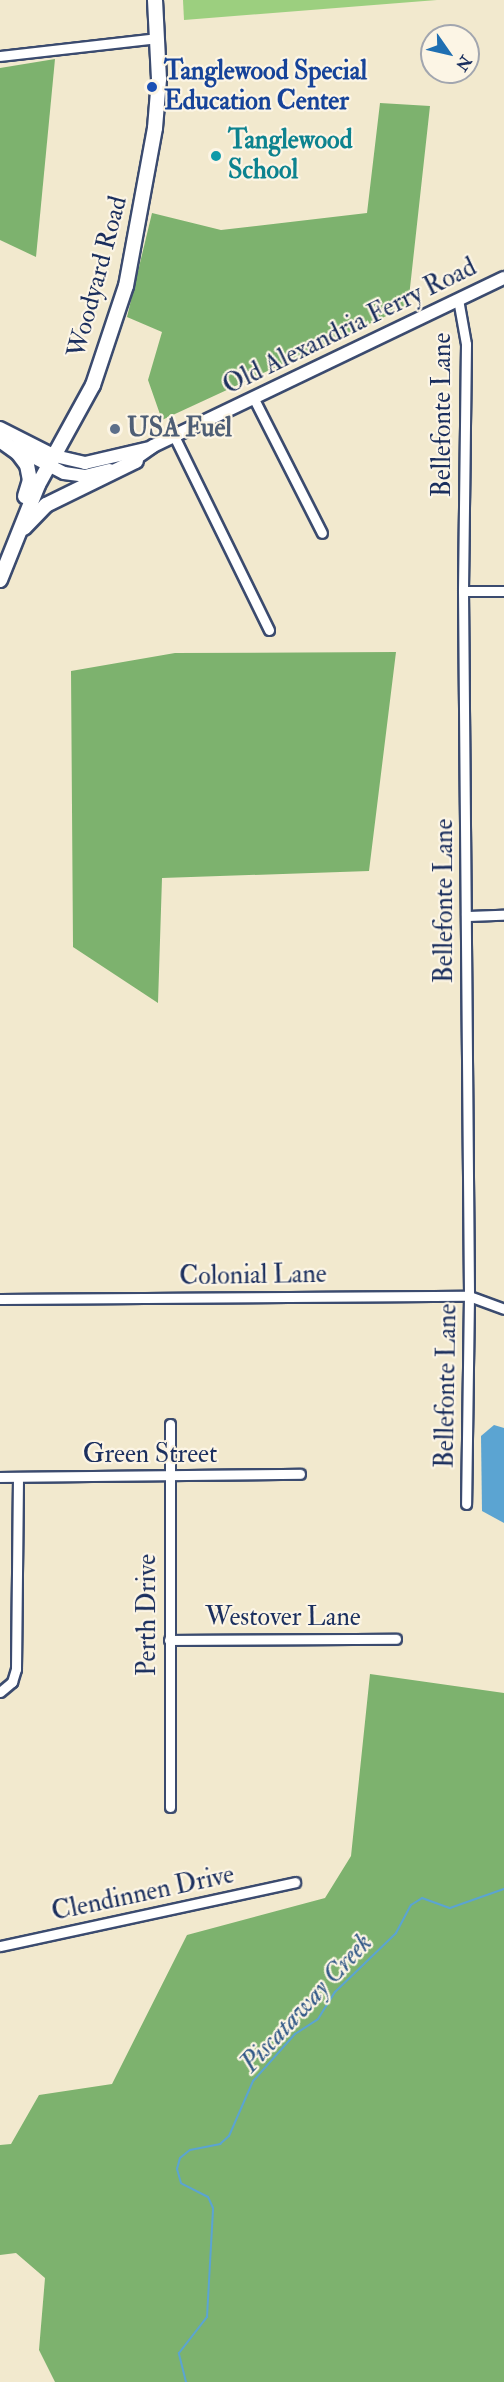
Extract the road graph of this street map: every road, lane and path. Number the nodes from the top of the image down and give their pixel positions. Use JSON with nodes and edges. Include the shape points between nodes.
{"nodes":[{"id":1,"x":155,"y":0,"type":"edge"},
{"id":2,"x":158,"y":38,"type":"junction"},
{"id":3,"x":0,"y":56,"type":"edge"},
{"id":4,"x":504,"y":278,"type":"edge"},
{"id":5,"x":458,"y":299,"type":"junction"},
{"id":6,"x":254,"y":399,"type":"junction"},
{"id":7,"x":0,"y":428,"type":"edge"},
{"id":8,"x":174,"y":436,"type":"junction"},
{"id":9,"x":0,"y":440,"type":"edge"},
{"id":10,"x":150,"y":448,"type":"junction"},
{"id":11,"x":52,"y":461,"type":"junction"},
{"id":12,"x":136,"y":461,"type":"junction"},
{"id":13,"x":321,"y":533,"type":"dead end"},
{"id":14,"x":12,"y":544,"type":"junction"},
{"id":15,"x":0,"y":580,"type":"edge"},
{"id":16,"x":463,"y":591,"type":"junction"},
{"id":17,"x":504,"y":591,"type":"edge"},
{"id":18,"x":268,"y":630,"type":"dead end"},
{"id":19,"x":504,"y":915,"type":"edge"},
{"id":20,"x":466,"y":916,"type":"junction"},
{"id":21,"x":469,"y":1296,"type":"junction"},
{"id":22,"x":0,"y":1299,"type":"edge"},
{"id":23,"x":504,"y":1309,"type":"edge"},
{"id":24,"x":170,"y":1424,"type":"dead end"},
{"id":25,"x":300,"y":1474,"type":"dead end"},
{"id":26,"x":0,"y":1476,"type":"edge"},
{"id":27,"x":170,"y":1476,"type":"junction"},
{"id":28,"x":18,"y":1477,"type":"junction"},
{"id":29,"x":466,"y":1504,"type":"dead end"},
{"id":30,"x":396,"y":1639,"type":"dead end"},
{"id":31,"x":169,"y":1640,"type":"junction"},
{"id":32,"x":0,"y":1692,"type":"edge"},
{"id":33,"x":170,"y":1807,"type":"dead end"},
{"id":34,"x":295,"y":1882,"type":"dead end"},
{"id":35,"x":0,"y":1946,"type":"edge"}],
"edges":[{"from":1,"to":2,"type":"main road","name":"Woodyard Road"},
{"from":2,"to":3,"type":"street"},
{"from":2,"to":11,"type":"main road","name":"Woodyard Road","via":[[155,128],[126,286],[93,385]]},
{"from":4,"to":5,"type":"main road","name":"Old Alexandria Ferry Road"},
{"from":5,"to":6,"type":"main road","name":"Old Alexandria Ferry Road"},
{"from":5,"to":16,"type":"street","name":"Bellefonte Lane","via":[[466,344]]},
{"from":6,"to":8,"type":"main road","name":"Old Alexandria Ferry Road"},
{"from":6,"to":13,"type":"street"},
{"from":7,"to":11,"type":"main road"},
{"from":8,"to":10,"type":"main road","name":"Old Alexandria Ferry Road"},
{"from":8,"to":18,"type":"street"},
{"from":9,"to":11,"type":"main road"},
{"from":9,"to":14,"type":"main road","via":[[18,453],[29,472]]},
{"from":10,"to":11,"type":"main road","name":"Old Alexandria Ferry Road","via":[[136,448],[93,462]]},
{"from":10,"to":12,"type":"main road","name":"Old Alexandria Ferry Road"},
{"from":11,"to":12,"type":"main road","name":"Old Alexandria Ferry Road","via":[[85,476]]},
{"from":11,"to":14,"type":"main road","name":"Woodyard Road"},
{"from":12,"to":14,"type":"main road","via":[[46,505]]},
{"from":14,"to":15,"type":"main road","name":"Woodyard Road"},
{"from":16,"to":17,"type":"street"},
{"from":16,"to":20,"type":"street","name":"Bellefonte Lane"},
{"from":19,"to":20,"type":"street"},
{"from":20,"to":21,"type":"street","name":"Bellefonte Lane"},
{"from":21,"to":22,"type":"street","name":"Colonial Lane"},
{"from":21,"to":23,"type":"street","name":"Colonial Lane"},
{"from":21,"to":29,"type":"street","name":"Bellefonte Lane"},
{"from":24,"to":27,"type":"street","name":"Perth Drive"},
{"from":25,"to":27,"type":"street","name":"Green Street"},
{"from":26,"to":28,"type":"street","name":"Green Street"},
{"from":27,"to":28,"type":"street","name":"Green Street"},
{"from":27,"to":31,"type":"street","name":"Perth Drive"},
{"from":28,"to":32,"type":"street","via":[[16,1669],[12,1682]]},
{"from":30,"to":31,"type":"street","name":"Westover Lane"},
{"from":31,"to":33,"type":"street","name":"Perth Drive"},
{"from":34,"to":35,"type":"street","name":"Clendinnen Drive"}]}
